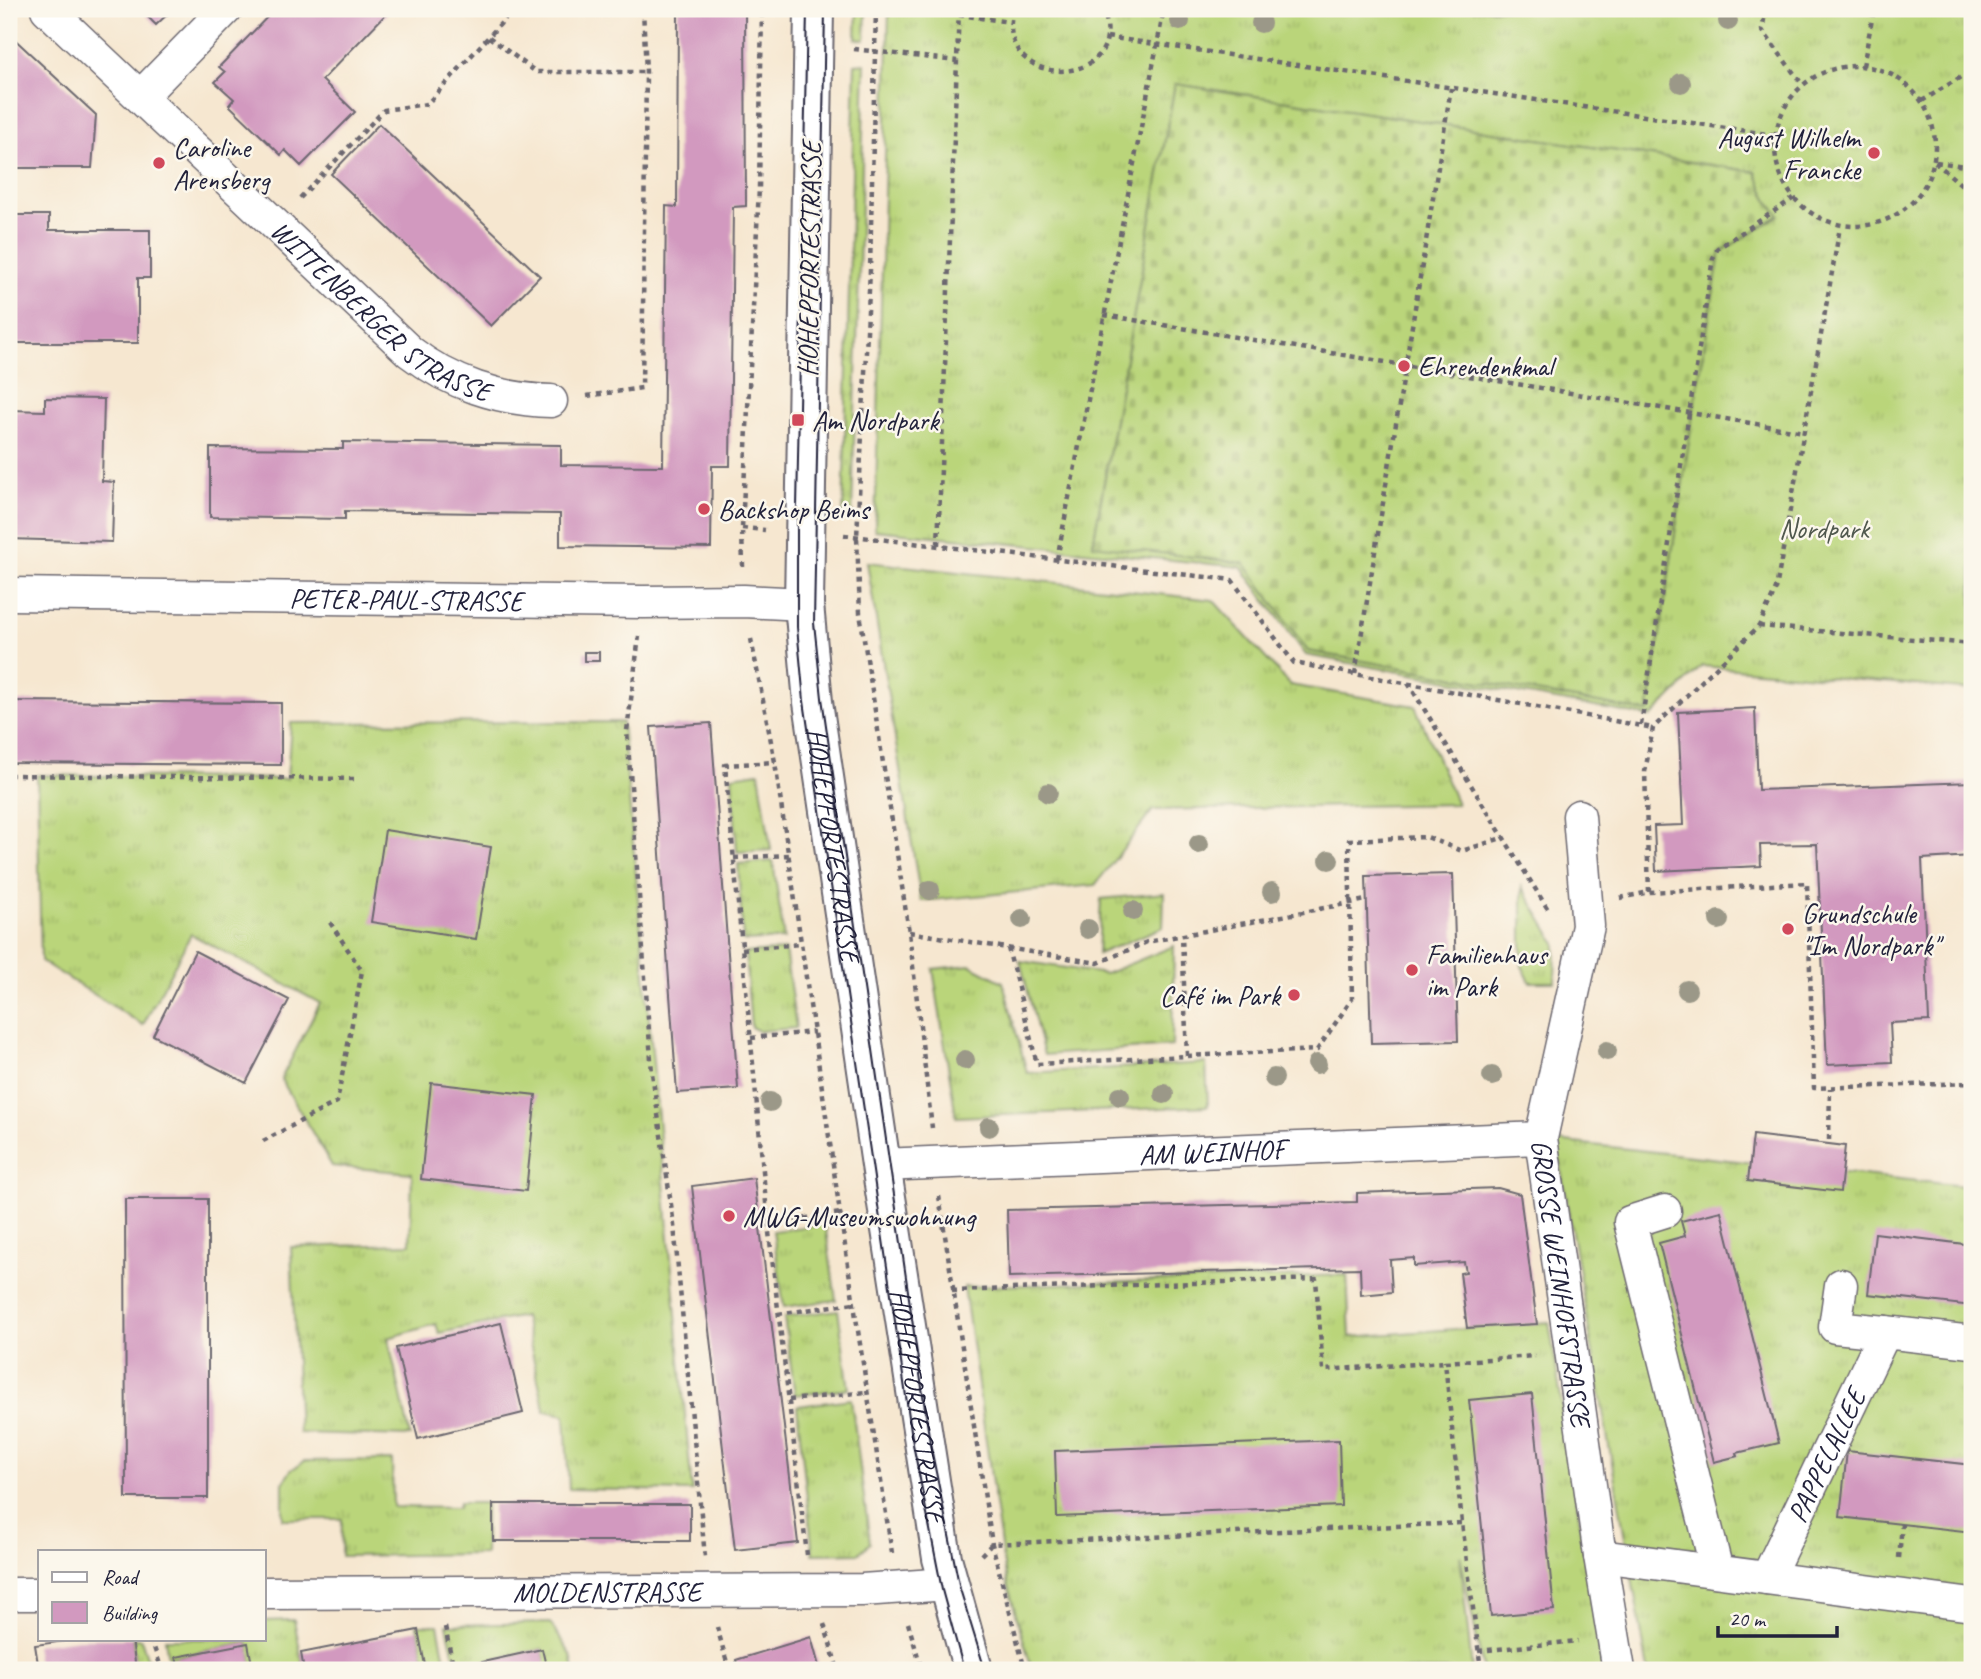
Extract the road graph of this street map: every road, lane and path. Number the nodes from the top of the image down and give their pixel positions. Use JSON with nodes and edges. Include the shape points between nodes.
{"nodes":[{"id":1,"x":47,"y":9,"type":"edge"},
{"id":2,"x":226,"y":9,"type":"edge"},
{"id":3,"x":514,"y":9,"type":"edge"},
{"id":4,"x":643,"y":9,"type":"edge"},
{"id":5,"x":762,"y":9,"type":"edge"},
{"id":6,"x":814,"y":9,"type":"edge"},
{"id":7,"x":876,"y":9,"type":"edge"},
{"id":8,"x":1013,"y":9,"type":"edge"},
{"id":9,"x":1103,"y":9,"type":"edge"},
{"id":10,"x":1164,"y":9,"type":"edge"},
{"id":11,"x":1766,"y":9,"type":"edge"},
{"id":12,"x":1874,"y":9,"type":"edge"},
{"id":13,"x":959,"y":12,"type":"edge"},
{"id":14,"x":1010,"y":22,"type":"junction"},
{"id":15,"x":489,"y":37,"type":"junction"},
{"id":16,"x":1107,"y":37,"type":"junction"},
{"id":17,"x":1158,"y":45,"type":"junction"},
{"id":18,"x":856,"y":50,"type":"dead end"},
{"id":19,"x":876,"y":51,"type":"junction"},
{"id":20,"x":957,"y":61,"type":"junction"},
{"id":21,"x":1863,"y":66,"type":"junction"},
{"id":22,"x":1972,"y":69,"type":"edge"},
{"id":23,"x":646,"y":72,"type":"junction"},
{"id":24,"x":1802,"y":84,"type":"junction"},
{"id":25,"x":1451,"y":88,"type":"junction"},
{"id":26,"x":141,"y":96,"type":"junction"},
{"id":27,"x":1922,"y":101,"type":"junction"},
{"id":28,"x":1774,"y":135,"type":"junction"},
{"id":29,"x":1935,"y":162,"type":"junction"},
{"id":30,"x":1972,"y":167,"type":"edge"},
{"id":31,"x":1972,"y":194,"type":"edge"},
{"id":32,"x":1794,"y":198,"type":"junction"},
{"id":33,"x":275,"y":224,"type":"junction"},
{"id":34,"x":1840,"y":227,"type":"junction"},
{"id":35,"x":1104,"y":315,"type":"junction"},
{"id":36,"x":1404,"y":366,"type":"junction"},
{"id":37,"x":551,"y":401,"type":"joint"},
{"id":38,"x":1687,"y":413,"type":"junction"},
{"id":39,"x":1804,"y":432,"type":"junction"},
{"id":40,"x":741,"y":528,"type":"junction"},
{"id":41,"x":806,"y":532,"type":"junction"},
{"id":42,"x":857,"y":537,"type":"junction"},
{"id":43,"x":938,"y":545,"type":"junction"},
{"id":44,"x":1057,"y":559,"type":"junction"},
{"id":45,"x":743,"y":573,"type":"dead end"},
{"id":46,"x":9,"y":594,"type":"edge"},
{"id":47,"x":643,"y":602,"type":"junction"},
{"id":48,"x":804,"y":604,"type":"junction"},
{"id":49,"x":749,"y":625,"type":"dead end"},
{"id":50,"x":1759,"y":626,"type":"junction"},
{"id":51,"x":1972,"y":644,"type":"edge"},
{"id":52,"x":1355,"y":674,"type":"junction"},
{"id":53,"x":1407,"y":682,"type":"junction"},
{"id":54,"x":1641,"y":725,"type":"junction"},
{"id":55,"x":1653,"y":728,"type":"junction"},
{"id":56,"x":775,"y":762,"type":"junction"},
{"id":57,"x":9,"y":775,"type":"edge"},
{"id":58,"x":357,"y":779,"type":"dead end"},
{"id":59,"x":1579,"y":816,"type":"dead end"},
{"id":60,"x":1505,"y":837,"type":"junction"},
{"id":61,"x":789,"y":855,"type":"junction"},
{"id":62,"x":734,"y":858,"type":"junction"},
{"id":63,"x":1649,"y":892,"type":"junction"},
{"id":64,"x":1366,"y":900,"type":"dead end"},
{"id":65,"x":1350,"y":903,"type":"junction"},
{"id":66,"x":1587,"y":917,"type":"junction"},
{"id":67,"x":328,"y":921,"type":"dead end"},
{"id":68,"x":909,"y":932,"type":"junction"},
{"id":69,"x":1182,"y":936,"type":"junction"},
{"id":70,"x":801,"y":944,"type":"junction"},
{"id":71,"x":1008,"y":948,"type":"junction"},
{"id":72,"x":742,"y":949,"type":"junction"},
{"id":73,"x":1580,"y":963,"type":"junction"},
{"id":74,"x":814,"y":1032,"type":"junction"},
{"id":75,"x":751,"y":1038,"type":"junction"},
{"id":76,"x":1187,"y":1056,"type":"junction"},
{"id":77,"x":1972,"y":1083,"type":"edge"},
{"id":78,"x":1830,"y":1088,"type":"junction"},
{"id":79,"x":1541,"y":1138,"type":"junction"},
{"id":80,"x":934,"y":1139,"type":"dead end"},
{"id":81,"x":1829,"y":1140,"type":"dead end"},
{"id":82,"x":263,"y":1141,"type":"dead end"},
{"id":83,"x":881,"y":1164,"type":"junction"},
{"id":84,"x":939,"y":1191,"type":"dead end"},
{"id":85,"x":1665,"y":1211,"type":"dead end"},
{"id":86,"x":840,"y":1213,"type":"junction"},
{"id":87,"x":768,"y":1224,"type":"junction"},
{"id":88,"x":1840,"y":1285,"type":"dead end"},
{"id":89,"x":952,"y":1291,"type":"junction"},
{"id":90,"x":854,"y":1303,"type":"junction"},
{"id":91,"x":778,"y":1314,"type":"junction"},
{"id":92,"x":1885,"y":1332,"type":"junction"},
{"id":93,"x":1972,"y":1342,"type":"edge"},
{"id":94,"x":1570,"y":1353,"type":"junction"},
{"id":95,"x":1445,"y":1362,"type":"junction"},
{"id":96,"x":867,"y":1392,"type":"junction"},
{"id":97,"x":789,"y":1400,"type":"junction"},
{"id":98,"x":1462,"y":1523,"type":"junction"},
{"id":99,"x":992,"y":1544,"type":"junction"},
{"id":100,"x":1600,"y":1556,"type":"junction"},
{"id":101,"x":894,"y":1562,"type":"dead end"},
{"id":102,"x":1717,"y":1572,"type":"junction"},
{"id":103,"x":1767,"y":1578,"type":"junction"},
{"id":104,"x":948,"y":1584,"type":"junction"},
{"id":105,"x":813,"y":1590,"type":"junction"},
{"id":106,"x":707,"y":1591,"type":"junction"},
{"id":107,"x":266,"y":1593,"type":"edge"},
{"id":108,"x":9,"y":1594,"type":"edge"},
{"id":109,"x":38,"y":1594,"type":"edge"},
{"id":110,"x":1972,"y":1605,"type":"edge"},
{"id":111,"x":907,"y":1621,"type":"dead end"},
{"id":112,"x":1614,"y":1637,"type":"junction"},
{"id":113,"x":151,"y":1640,"type":"edge"},
{"id":114,"x":1478,"y":1651,"type":"junction"},
{"id":115,"x":162,"y":1670,"type":"edge"},
{"id":116,"x":729,"y":1670,"type":"edge"},
{"id":117,"x":838,"y":1670,"type":"edge"},
{"id":118,"x":922,"y":1670,"type":"edge"},
{"id":119,"x":974,"y":1670,"type":"edge"},
{"id":120,"x":1025,"y":1670,"type":"edge"},
{"id":121,"x":1481,"y":1670,"type":"edge"},
{"id":122,"x":1619,"y":1670,"type":"edge"}],
"edges":[{"from":1,"to":26,"type":"street","name":"WITTENBERGER STRASSE"},
{"from":2,"to":26,"type":"street"},
{"from":3,"to":15,"type":"path"},
{"from":4,"to":23,"type":"path"},
{"from":5,"to":40,"type":"path","name":"HOHEPFORTESTRASSE","via":[[759,188]]},
{"from":6,"to":41,"type":"street","name":"HOHEPFORTESTRASSE"},
{"from":7,"to":19,"type":"path","name":"HOHEPFORTESTRASSE"},
{"from":8,"to":14,"type":"path"},
{"from":9,"to":16,"type":"path"},
{"from":10,"to":17,"type":"path"},
{"from":11,"to":24,"type":"path","via":[[1762,30]]},
{"from":12,"to":21,"type":"path"},
{"from":13,"to":14,"type":"path"},
{"from":13,"to":20,"type":"path"},
{"from":14,"to":16,"type":"path","via":[[1010,34],[1020,53],[1029,62],[1056,72],[1083,69],[1102,50]]},
{"from":15,"to":23,"type":"path","via":[[536,72]]},
{"from":15,"to":33,"type":"path","via":[[427,104],[384,110]]},
{"from":16,"to":17,"type":"path"},
{"from":17,"to":25,"type":"path"},
{"from":17,"to":35,"type":"path"},
{"from":18,"to":19,"type":"path"},
{"from":19,"to":20,"type":"path"},
{"from":19,"to":42,"type":"path","name":"HOHEPFORTESTRASSE"},
{"from":20,"to":43,"type":"path"},
{"from":21,"to":24,"type":"path","via":[[1831,69]]},
{"from":21,"to":27,"type":"path","via":[[1897,76]]},
{"from":22,"to":27,"type":"path"},
{"from":23,"to":37,"type":"path","via":[[642,388]]},
{"from":24,"to":28,"type":"path","via":[[1784,107]]},
{"from":25,"to":28,"type":"path"},
{"from":25,"to":36,"type":"path"},
{"from":26,"to":33,"type":"street","name":"WITTENBERGER STRASSE"},
{"from":27,"to":29,"type":"path","via":[[1935,130]]},
{"from":28,"to":32,"type":"path","via":[[1779,176]]},
{"from":29,"to":30,"type":"path"},
{"from":29,"to":31,"type":"path"},
{"from":29,"to":34,"type":"path","via":[[1917,200],[1882,224]]},
{"from":32,"to":34,"type":"path","via":[[1802,209]]},
{"from":32,"to":38,"type":"path","via":[[1717,248]]},
{"from":33,"to":37,"type":"street","name":"WITTENBERGER STRASSE","via":[[427,365],[500,395]]},
{"from":34,"to":39,"type":"path"},
{"from":35,"to":36,"type":"path"},
{"from":35,"to":44,"type":"path"},
{"from":36,"to":38,"type":"path"},
{"from":36,"to":52,"type":"path"},
{"from":38,"to":39,"type":"path"},
{"from":38,"to":54,"type":"path"},
{"from":39,"to":50,"type":"path","via":[[1776,589]]},
{"from":40,"to":41,"type":"path"},
{"from":40,"to":45,"type":"path","name":"HOHEPFORTESTRASSE"},
{"from":41,"to":42,"type":"path"},
{"from":41,"to":48,"type":"street","name":"HOHEPFORTESTRASSE"},
{"from":42,"to":43,"type":"path"},
{"from":42,"to":68,"type":"path","name":"HOHEPFORTESTRASSE","via":[[860,613]]},
{"from":43,"to":44,"type":"path"},
{"from":44,"to":52,"type":"path","via":[[1232,580],[1294,663]]},
{"from":46,"to":47,"type":"street","name":"PETER-PAUL-STRASSE"},
{"from":47,"to":48,"type":"street","name":"PETER-PAUL-STRASSE"},
{"from":47,"to":106,"type":"path","via":[[627,731],[652,1073],[674,1225]]},
{"from":48,"to":83,"type":"street","name":"HOHEPFORTESTRASSE","via":[[813,702]]},
{"from":49,"to":56,"type":"path","name":"HOHEPFORTESTRASSE"},
{"from":50,"to":51,"type":"path"},
{"from":50,"to":55,"type":"path"},
{"from":52,"to":53,"type":"path"},
{"from":53,"to":54,"type":"path"},
{"from":53,"to":60,"type":"path"},
{"from":54,"to":55,"type":"path"},
{"from":55,"to":63,"type":"path","via":[[1645,772]]},
{"from":56,"to":61,"type":"path","name":"HOHEPFORTESTRASSE"},
{"from":56,"to":62,"type":"path","via":[[725,765]]},
{"from":57,"to":58,"type":"path"},
{"from":59,"to":66,"type":"street","name":"GROSSE WEINHOFSTRASSE"},
{"from":60,"to":65,"type":"path","via":[[1462,851],[1427,837],[1349,840]]},
{"from":60,"to":73,"type":"path"},
{"from":61,"to":62,"type":"path"},
{"from":61,"to":70,"type":"path","name":"HOHEPFORTESTRASSE"},
{"from":62,"to":72,"type":"path"},
{"from":63,"to":66,"type":"path","via":[[1616,899]]},
{"from":63,"to":78,"type":"path","via":[[1807,883],[1814,1088]]},
{"from":64,"to":65,"type":"path"},
{"from":65,"to":69,"type":"path"},
{"from":65,"to":76,"type":"path","via":[[1352,999],[1317,1050]]},
{"from":66,"to":73,"type":"street","name":"GROSSE WEINHOFSTRASSE"},
{"from":67,"to":82,"type":"path","via":[[362,971],[337,1102]]},
{"from":68,"to":71,"type":"path"},
{"from":68,"to":80,"type":"path","name":"HOHEPFORTESTRASSE"},
{"from":69,"to":71,"type":"path","via":[[1147,942],[1098,963]]},
{"from":69,"to":76,"type":"path"},
{"from":70,"to":72,"type":"path"},
{"from":70,"to":74,"type":"path","name":"HOHEPFORTESTRASSE"},
{"from":71,"to":76,"type":"path","via":[[1037,1064]]},
{"from":72,"to":75,"type":"path"},
{"from":73,"to":79,"type":"street","name":"GROSSE WEINHOFSTRASSE"},
{"from":74,"to":75,"type":"path"},
{"from":74,"to":86,"type":"path","name":"HOHEPFORTESTRASSE"},
{"from":75,"to":87,"type":"path"},
{"from":77,"to":78,"type":"path"},
{"from":78,"to":81,"type":"path"},
{"from":79,"to":83,"type":"street","name":"AM WEINHOF"},
{"from":79,"to":94,"type":"street","name":"GROSSE WEINHOFSTRASSE"},
{"from":83,"to":104,"type":"street","name":"HOHEPFORTESTRASSE"},
{"from":84,"to":89,"type":"path","name":"HOHEPFORTESTRASSE"},
{"from":85,"to":102,"type":"street","via":[[1630,1222]]},
{"from":86,"to":87,"type":"path"},
{"from":86,"to":90,"type":"path","name":"HOHEPFORTESTRASSE"},
{"from":87,"to":91,"type":"path"},
{"from":88,"to":92,"type":"street","via":[[1835,1327]]},
{"from":89,"to":95,"type":"path","via":[[1316,1279],[1323,1370]]},
{"from":89,"to":99,"type":"path","name":"HOHEPFORTESTRASSE"},
{"from":90,"to":91,"type":"path"},
{"from":90,"to":96,"type":"path","name":"HOHEPFORTESTRASSE"},
{"from":91,"to":97,"type":"path"},
{"from":92,"to":93,"type":"street"},
{"from":92,"to":103,"type":"street","name":"PAPPELALLEE"},
{"from":94,"to":95,"type":"path"},
{"from":94,"to":100,"type":"street","name":"GROSSE WEINHOFSTRASSE"},
{"from":95,"to":98,"type":"path"},
{"from":96,"to":97,"type":"path"},
{"from":96,"to":101,"type":"path","name":"HOHEPFORTESTRASSE"},
{"from":97,"to":105,"type":"path"},
{"from":98,"to":99,"type":"path"},
{"from":98,"to":114,"type":"path"},
{"from":99,"to":120,"type":"path","name":"HOHEPFORTESTRASSE"},
{"from":100,"to":102,"type":"street"},
{"from":100,"to":112,"type":"street","name":"GROSSE WEINHOFSTRASSE"},
{"from":102,"to":103,"type":"street"},
{"from":103,"to":110,"type":"street"},
{"from":104,"to":105,"type":"street","name":"MOLDENSTRASSE"},
{"from":104,"to":119,"type":"street","name":"HOHEPFORTESTRASSE"},
{"from":105,"to":106,"type":"street","name":"MOLDENSTRASSE"},
{"from":105,"to":117,"type":"path"},
{"from":106,"to":107,"type":"street","name":"MOLDENSTRASSE"},
{"from":106,"to":116,"type":"path"},
{"from":108,"to":109,"type":"street"},
{"from":111,"to":118,"type":"path"},
{"from":112,"to":114,"type":"path"},
{"from":112,"to":122,"type":"street","name":"GROSSE WEINHOFSTRASSE"},
{"from":113,"to":115,"type":"path"},
{"from":114,"to":121,"type":"path"}]}
